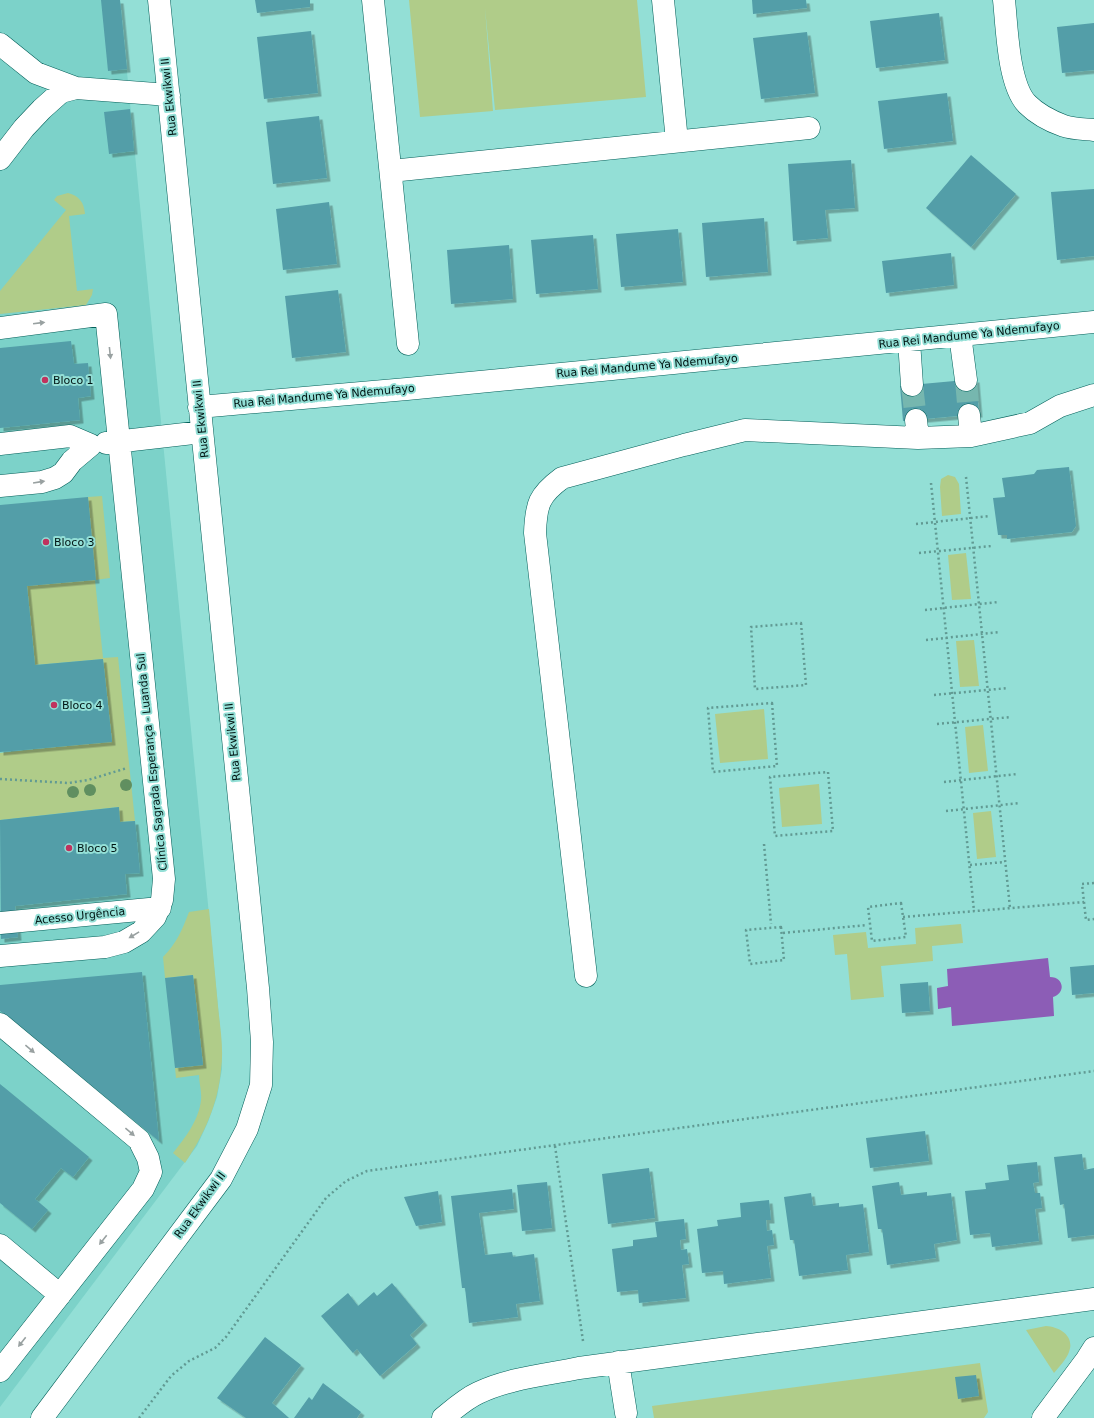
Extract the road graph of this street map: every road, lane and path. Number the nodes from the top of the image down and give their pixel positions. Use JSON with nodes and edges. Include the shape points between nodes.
{"nodes":[{"id":1,"x":159,"y":0,"type":"edge"},
{"id":2,"x":373,"y":0,"type":"edge"},
{"id":3,"x":663,"y":0,"type":"edge"},
{"id":4,"x":1004,"y":0,"type":"edge"},
{"id":5,"x":0,"y":44,"type":"edge"},
{"id":6,"x":76,"y":88,"type":"junction"},
{"id":7,"x":169,"y":95,"type":"junction"},
{"id":8,"x":809,"y":128,"type":"dead end"},
{"id":9,"x":1094,"y":130,"type":"edge"},
{"id":10,"x":677,"y":141,"type":"junction"},
{"id":11,"x":0,"y":159,"type":"edge"},
{"id":12,"x":391,"y":171,"type":"junction"},
{"id":13,"x":1094,"y":322,"type":"edge"},
{"id":14,"x":0,"y":328,"type":"edge"},
{"id":15,"x":960,"y":335,"type":"junction"},
{"id":16,"x":909,"y":341,"type":"junction"},
{"id":17,"x":408,"y":344,"type":"dead end"},
{"id":18,"x":966,"y":380,"type":"tunnel mouth"},
{"id":19,"x":912,"y":385,"type":"tunnel mouth"},
{"id":20,"x":1094,"y":395,"type":"edge"},
{"id":21,"x":199,"y":408,"type":"junction"},
{"id":22,"x":969,"y":415,"type":"tunnel mouth"},
{"id":23,"x":202,"y":432,"type":"junction"},
{"id":24,"x":971,"y":436,"type":"junction"},
{"id":25,"x":120,"y":441,"type":"junction"},
{"id":26,"x":0,"y":444,"type":"edge"},
{"id":27,"x":91,"y":445,"type":"junction"},
{"id":28,"x":966,"y":478,"type":"dead end"},
{"id":29,"x":931,"y":483,"type":"dead end"},
{"id":30,"x":0,"y":486,"type":"edge"},
{"id":31,"x":990,"y":516,"type":"dead end"},
{"id":32,"x":970,"y":518,"type":"junction"},
{"id":33,"x":935,"y":522,"type":"junction"},
{"id":34,"x":916,"y":524,"type":"dead end"},
{"id":35,"x":992,"y":546,"type":"dead end"},
{"id":36,"x":974,"y":548,"type":"junction"},
{"id":37,"x":938,"y":551,"type":"junction"},
{"id":38,"x":918,"y":553,"type":"dead end"},
{"id":39,"x":998,"y":602,"type":"dead end"},
{"id":40,"x":979,"y":604,"type":"junction"},
{"id":41,"x":944,"y":608,"type":"junction"},
{"id":42,"x":925,"y":610,"type":"dead end"},
{"id":43,"x":1000,"y":632,"type":"dead end"},
{"id":44,"x":982,"y":634,"type":"junction"},
{"id":45,"x":947,"y":637,"type":"junction"},
{"id":46,"x":926,"y":640,"type":"dead end"},
{"id":47,"x":806,"y":685,"type":"joint"},
{"id":48,"x":1008,"y":688,"type":"dead end"},
{"id":49,"x":988,"y":690,"type":"junction"},
{"id":50,"x":953,"y":693,"type":"junction"},
{"id":51,"x":934,"y":695,"type":"dead end"},
{"id":52,"x":1011,"y":717,"type":"dead end"},
{"id":53,"x":991,"y":719,"type":"junction"},
{"id":54,"x":956,"y":723,"type":"junction"},
{"id":55,"x":938,"y":724,"type":"dead end"},
{"id":56,"x":777,"y":766,"type":"joint"},
{"id":57,"x":129,"y":768,"type":"dead end"},
{"id":58,"x":1017,"y":774,"type":"dead end"},
{"id":59,"x":996,"y":776,"type":"junction"},
{"id":60,"x":1,"y":780,"type":"edge"},
{"id":61,"x":962,"y":780,"type":"junction"},
{"id":62,"x":944,"y":782,"type":"dead end"},
{"id":63,"x":1020,"y":803,"type":"dead end"},
{"id":64,"x":1000,"y":805,"type":"junction"},
{"id":65,"x":965,"y":809,"type":"junction"},
{"id":66,"x":946,"y":811,"type":"dead end"},
{"id":67,"x":833,"y":831,"type":"joint"},
{"id":68,"x":764,"y":844,"type":"dead end"},
{"id":69,"x":1006,"y":862,"type":"junction"},
{"id":70,"x":970,"y":865,"type":"junction"},
{"id":71,"x":1094,"y":883,"type":"edge"},
{"id":72,"x":1084,"y":902,"type":"junction"},
{"id":73,"x":160,"y":908,"type":"junction"},
{"id":74,"x":1010,"y":908,"type":"junction"},
{"id":75,"x":974,"y":911,"type":"junction"},
{"id":76,"x":903,"y":917,"type":"junction"},
{"id":77,"x":1094,"y":919,"type":"edge"},
{"id":78,"x":0,"y":924,"type":"edge"},
{"id":79,"x":771,"y":924,"type":"dead end"},
{"id":80,"x":867,"y":925,"type":"dead end"},
{"id":81,"x":783,"y":933,"type":"dead end"},
{"id":82,"x":0,"y":956,"type":"edge"},
{"id":83,"x":784,"y":960,"type":"joint"},
{"id":84,"x":586,"y":976,"type":"dead end"},
{"id":85,"x":0,"y":1024,"type":"edge"},
{"id":86,"x":1094,"y":1072,"type":"edge"},
{"id":87,"x":555,"y":1146,"type":"junction"},
{"id":88,"x":0,"y":1245,"type":"edge"},
{"id":89,"x":60,"y":1295,"type":"junction"},
{"id":90,"x":1094,"y":1299,"type":"edge"},
{"id":91,"x":583,"y":1342,"type":"dead end"},
{"id":92,"x":1094,"y":1348,"type":"edge"},
{"id":93,"x":618,"y":1362,"type":"junction"},
{"id":94,"x":0,"y":1371,"type":"edge"},
{"id":95,"x":626,"y":1413,"type":"dead end"},
{"id":96,"x":42,"y":1418,"type":"edge"},
{"id":97,"x":139,"y":1418,"type":"edge"},
{"id":98,"x":443,"y":1418,"type":"edge"},
{"id":99,"x":1042,"y":1418,"type":"edge"}],
"edges":[{"from":1,"to":7,"type":"street","name":"Rua Ekwikwi II"},
{"from":2,"to":12,"type":"street"},
{"from":3,"to":10,"type":"street"},
{"from":4,"to":9,"type":"street","via":[[1016,84],[1026,103],[1042,116],[1065,126]]},
{"from":5,"to":6,"type":"street","via":[[36,73]]},
{"from":6,"to":7,"type":"street"},
{"from":6,"to":11,"type":"street","via":[[61,92],[42,109]]},
{"from":7,"to":21,"type":"street","name":"Rua Ekwikwi II"},
{"from":8,"to":10,"type":"street"},
{"from":10,"to":12,"type":"street"},
{"from":12,"to":17,"type":"street"},
{"from":13,"to":15,"type":"street","name":"Rua Rei Mandume Ya Ndemufayo"},
{"from":14,"to":25,"type":"street","name":"Clínica Sagrada Esperança - Luanda Sul","one_way":true,"via":[[106,314]]},
{"from":15,"to":16,"type":"street","name":"Rua Rei Mandume Ya Ndemufayo"},
{"from":15,"to":18,"type":"street"},
{"from":16,"to":19,"type":"street"},
{"from":16,"to":21,"type":"street","name":"Rua Rei Mandume Ya Ndemufayo"},
{"from":20,"to":24,"type":"street","via":[[1060,406],[1030,423]]},
{"from":21,"to":23,"type":"street","name":"Rua Ekwikwi II"},
{"from":22,"to":24,"type":"street"},
{"from":23,"to":25,"type":"street"},
{"from":23,"to":96,"type":"street","name":"Rua Ekwikwi II","via":[[258,988],[262,1042],[261,1085],[247,1129],[221,1179]]},
{"from":24,"to":84,"type":"street","via":[[917,429],[745,430],[562,478],[548,488],[535,512],[535,533]]},
{"from":25,"to":27,"type":"street"},
{"from":25,"to":73,"type":"street","name":"Clínica Sagrada Esperança - Luanda Sul","via":[[164,879]]},
{"from":26,"to":27,"type":"street","via":[[70,436]]},
{"from":30,"to":27,"type":"street","one_way":true,"via":[[42,482],[55,478]]},
{"from":28,"to":32,"type":"path"},
{"from":29,"to":33,"type":"path"},
{"from":31,"to":32,"type":"path"},
{"from":32,"to":33,"type":"path"},
{"from":32,"to":36,"type":"path"},
{"from":33,"to":34,"type":"path"},
{"from":33,"to":37,"type":"path"},
{"from":35,"to":36,"type":"path"},
{"from":36,"to":37,"type":"path"},
{"from":36,"to":40,"type":"path"},
{"from":37,"to":38,"type":"path"},
{"from":37,"to":41,"type":"path"},
{"from":39,"to":40,"type":"path"},
{"from":40,"to":41,"type":"path"},
{"from":40,"to":44,"type":"path"},
{"from":41,"to":42,"type":"path"},
{"from":41,"to":45,"type":"path"},
{"from":43,"to":44,"type":"path"},
{"from":44,"to":45,"type":"path"},
{"from":44,"to":49,"type":"path"},
{"from":45,"to":46,"type":"path"},
{"from":45,"to":50,"type":"path"},
{"from":47,"to":47,"type":"path","via":[[801,623],[751,627],[755,689]]},
{"from":48,"to":49,"type":"path"},
{"from":49,"to":50,"type":"path"},
{"from":49,"to":53,"type":"path"},
{"from":50,"to":51,"type":"path"},
{"from":50,"to":54,"type":"path"},
{"from":52,"to":53,"type":"path"},
{"from":53,"to":54,"type":"path"},
{"from":53,"to":59,"type":"path"},
{"from":54,"to":55,"type":"path"},
{"from":54,"to":61,"type":"path"},
{"from":56,"to":56,"type":"path","via":[[713,772],[708,708],[772,703]]},
{"from":57,"to":60,"type":"path","via":[[69,783]]},
{"from":58,"to":59,"type":"path"},
{"from":59,"to":61,"type":"path"},
{"from":59,"to":64,"type":"path"},
{"from":61,"to":62,"type":"path"},
{"from":61,"to":65,"type":"path"},
{"from":63,"to":64,"type":"path"},
{"from":64,"to":65,"type":"path"},
{"from":64,"to":69,"type":"path"},
{"from":65,"to":66,"type":"path"},
{"from":65,"to":70,"type":"path"},
{"from":67,"to":67,"type":"path","via":[[775,836],[770,777],[828,772]]},
{"from":68,"to":79,"type":"path"},
{"from":69,"to":70,"type":"path"},
{"from":69,"to":74,"type":"path"},
{"from":70,"to":75,"type":"path"},
{"from":71,"to":72,"type":"path","via":[[1082,884]]},
{"from":72,"to":74,"type":"path"},
{"from":72,"to":77,"type":"path","via":[[1086,920]]},
{"from":73,"to":78,"type":"street","name":"Acesso Urgência"},
{"from":73,"to":82,"type":"street","name":"Clínica Sagrada Esperança - Luanda Sul","one_way":true,"via":[[140,932],[124,942],[105,947]]},
{"from":74,"to":75,"type":"path"},
{"from":75,"to":76,"type":"path"},
{"from":76,"to":76,"type":"path","via":[[906,937],[872,941],[868,907],[901,903]]},
{"from":80,"to":81,"type":"path"},
{"from":83,"to":83,"type":"path","via":[[750,964],[746,930],[781,926]]},
{"from":85,"to":89,"type":"street","one_way":true,"via":[[139,1140],[148,1158],[151,1172],[142,1189]]},
{"from":86,"to":87,"type":"path"},
{"from":87,"to":91,"type":"path"},
{"from":87,"to":97,"type":"path","via":[[367,1171],[346,1181],[326,1198],[226,1338],[215,1348],[189,1361],[171,1376]]},
{"from":88,"to":89,"type":"street"},
{"from":89,"to":94,"type":"street","one_way":true},
{"from":90,"to":93,"type":"street"},
{"from":92,"to":99,"type":"street"},
{"from":93,"to":95,"type":"street"},
{"from":93,"to":98,"type":"street","via":[[497,1385],[477,1393]]}]}
